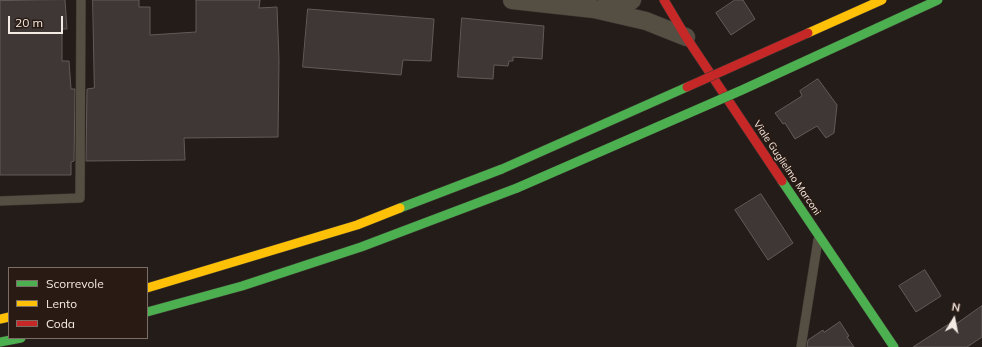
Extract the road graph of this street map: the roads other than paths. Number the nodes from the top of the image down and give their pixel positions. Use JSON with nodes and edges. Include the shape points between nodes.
{"nodes":[{"id":1,"x":81,"y":0,"type":"edge"},
{"id":2,"x":512,"y":0,"type":"edge"},
{"id":3,"x":632,"y":0,"type":"edge"},
{"id":4,"x":664,"y":0,"type":"edge"},
{"id":5,"x":882,"y":0,"type":"edge"},
{"id":6,"x":938,"y":0,"type":"edge"},
{"id":7,"x":594,"y":9,"type":"junction"},
{"id":8,"x":686,"y":36,"type":"junction"},
{"id":9,"x":0,"y":201,"type":"edge"},
{"id":10,"x":819,"y":236,"type":"junction"},
{"id":11,"x":148,"y":288,"type":"edge"},
{"id":12,"x":148,"y":312,"type":"edge"},
{"id":13,"x":16,"y":339,"type":"edge"},
{"id":14,"x":0,"y":342,"type":"edge"},
{"id":15,"x":802,"y":347,"type":"edge"},
{"id":16,"x":894,"y":347,"type":"edge"}],
"edges":[{"from":1,"to":9,"type":"lane","via":[[80,198]]},
{"from":2,"to":7,"type":"street"},
{"from":3,"to":7,"type":"street","via":[[624,5]]},
{"from":4,"to":8,"type":"main road","name":"Viale Guglielmo Marconi"},
{"from":5,"to":11,"type":"main road","bridge":true,"via":[[502,169],[357,225]]},
{"from":6,"to":12,"type":"main road","bridge":true,"via":[[742,90],[517,188],[361,247],[242,286]]},
{"from":7,"to":8,"type":"street","via":[[646,21]]},
{"from":8,"to":10,"type":"main road","name":"Viale Guglielmo Marconi"},
{"from":10,"to":15,"type":"lane"},
{"from":10,"to":16,"type":"main road","name":"Viale Guglielmo Marconi"},
{"from":13,"to":14,"type":"main road"}]}
